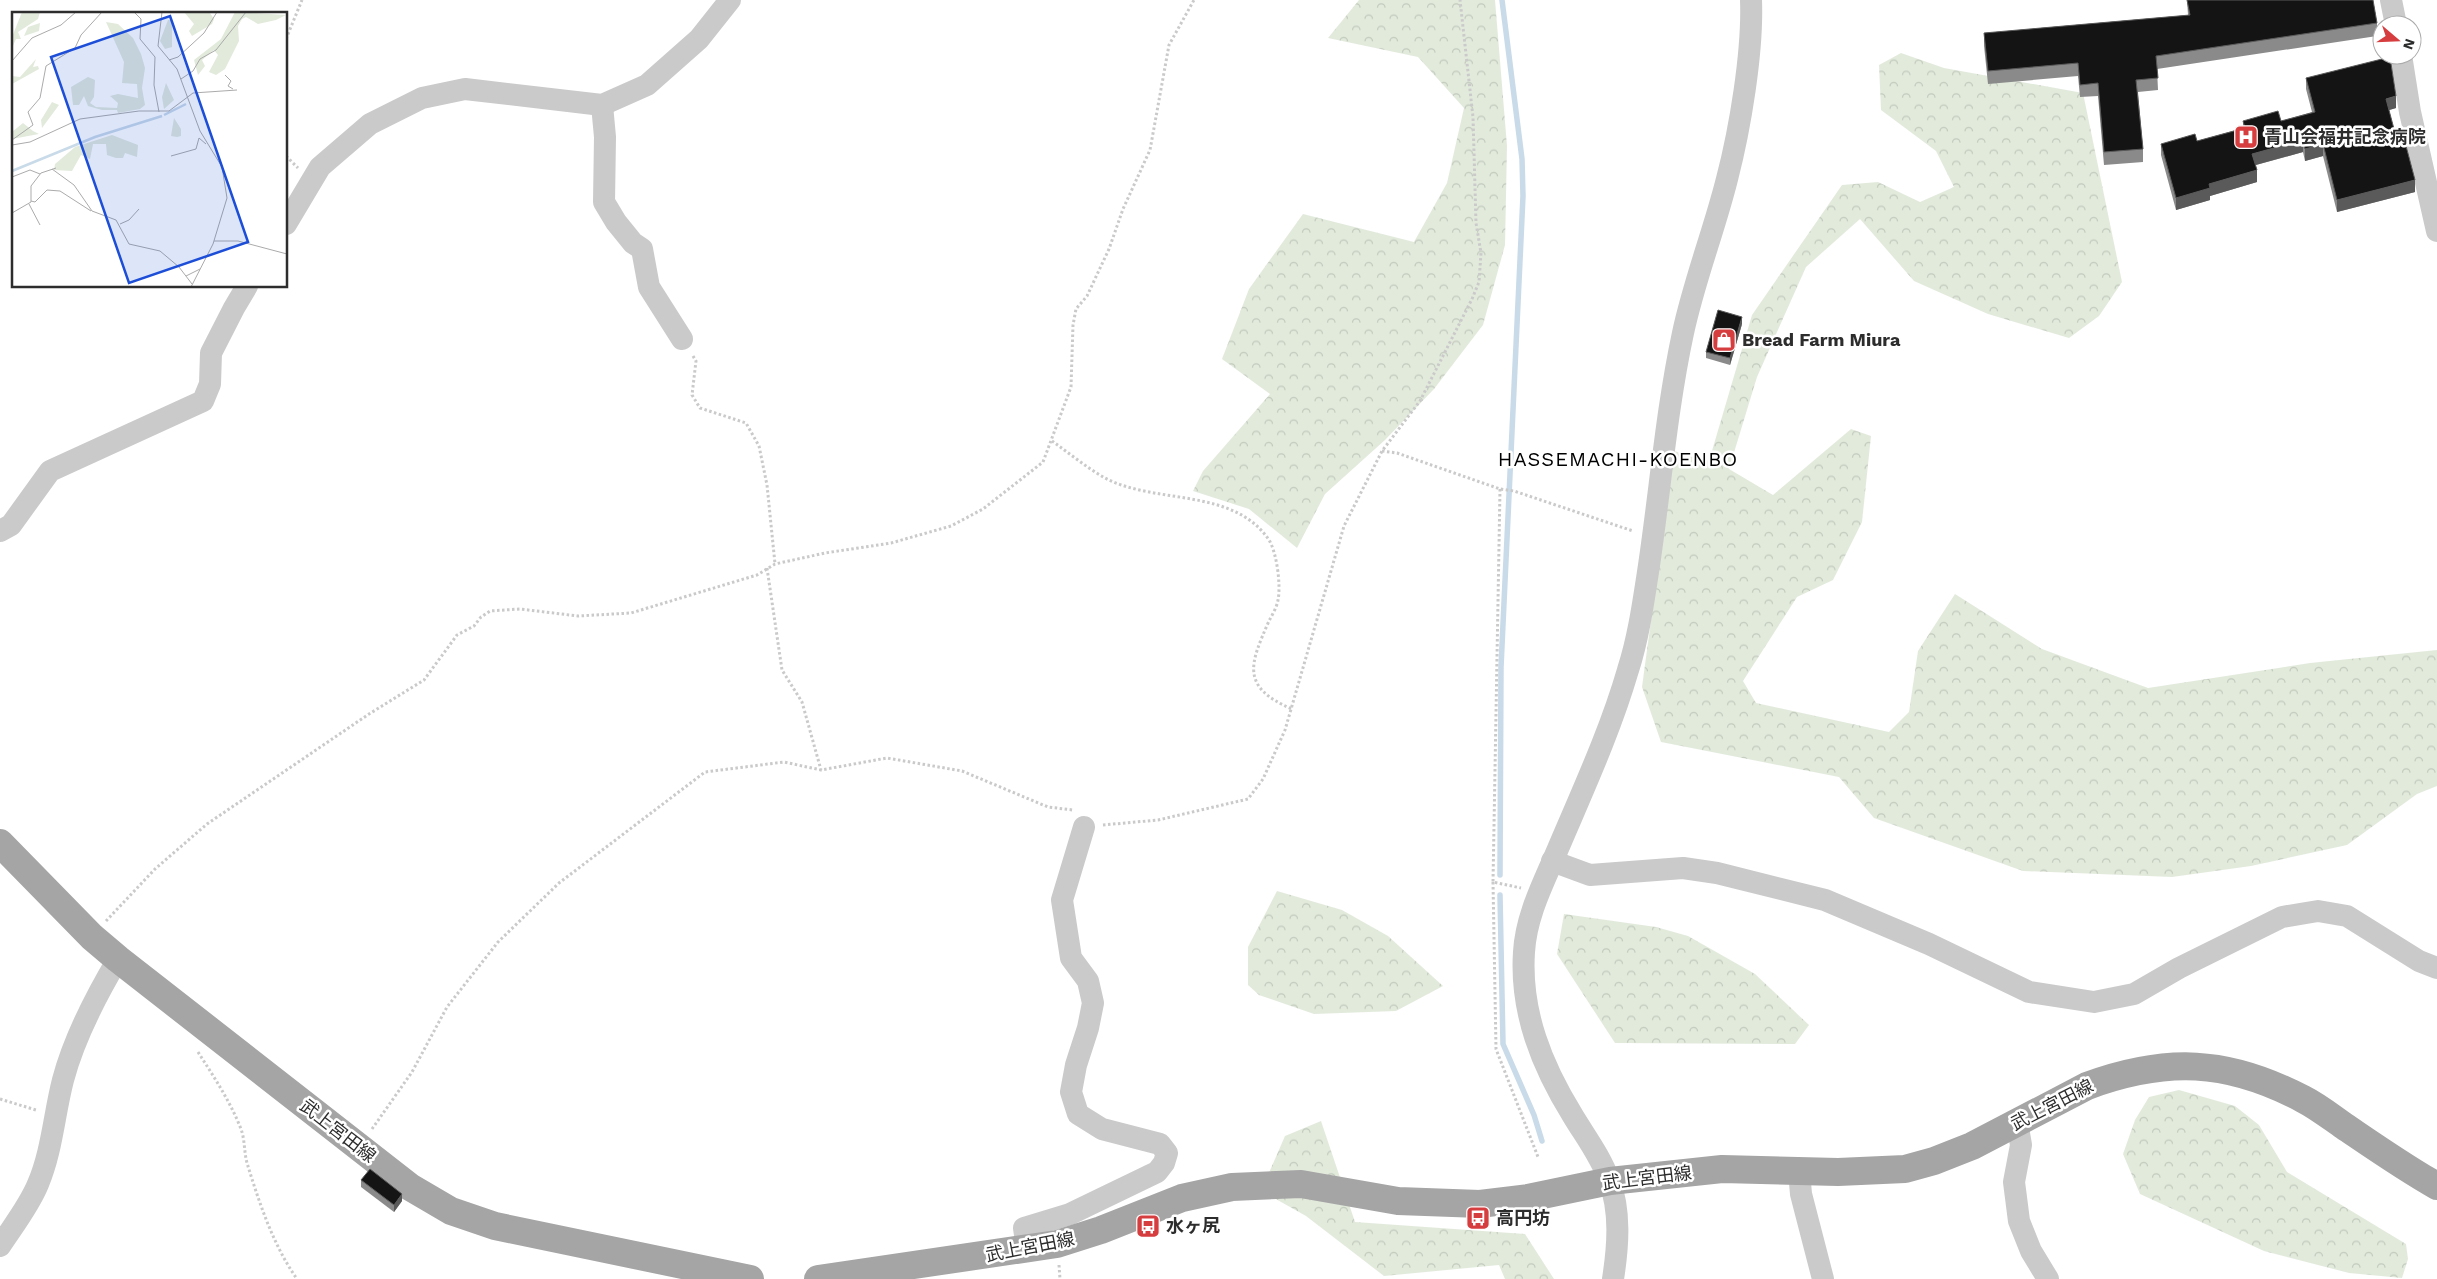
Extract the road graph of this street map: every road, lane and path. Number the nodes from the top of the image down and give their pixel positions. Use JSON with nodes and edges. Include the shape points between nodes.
{"nodes":[{"id":1,"x":302,"y":0,"type":"edge"},
{"id":2,"x":730,"y":0,"type":"edge"},
{"id":3,"x":1194,"y":0,"type":"edge"},
{"id":4,"x":1460,"y":0,"type":"edge"},
{"id":5,"x":1751,"y":0,"type":"edge"},
{"id":6,"x":2391,"y":0,"type":"edge"},
{"id":7,"x":2394,"y":15,"type":"edge"},
{"id":8,"x":288,"y":34,"type":"edge"},
{"id":9,"x":2403,"y":65,"type":"edge"},
{"id":10,"x":602,"y":106,"type":"junction"},
{"id":11,"x":288,"y":221,"type":"edge"},
{"id":12,"x":2437,"y":231,"type":"edge"},
{"id":13,"x":246,"y":288,"type":"edge"},
{"id":14,"x":682,"y":340,"type":"joint"},
{"id":15,"x":1052,"y":441,"type":"junction"},
{"id":16,"x":1382,"y":451,"type":"junction"},
{"id":17,"x":1503,"y":489,"type":"junction"},
{"id":18,"x":0,"y":532,"type":"edge"},
{"id":19,"x":1653,"y":537,"type":"junction"},
{"id":20,"x":775,"y":564,"type":"junction"},
{"id":21,"x":767,"y":568,"type":"junction"},
{"id":22,"x":1292,"y":709,"type":"junction"},
{"id":23,"x":821,"y":770,"type":"junction"},
{"id":24,"x":1084,"y":827,"type":"junction"},
{"id":25,"x":0,"y":843,"type":"edge"},
{"id":26,"x":1552,"y":861,"type":"junction"},
{"id":27,"x":1493,"y":882,"type":"junction"},
{"id":28,"x":1539,"y":891,"type":"junction"},
{"id":29,"x":92,"y":936,"type":"junction"},
{"id":30,"x":118,"y":959,"type":"junction"},
{"id":31,"x":2437,"y":968,"type":"edge"},
{"id":32,"x":194,"y":1046,"type":"dead end"},
{"id":33,"x":0,"y":1099,"type":"edge"},
{"id":34,"x":56,"y":1122,"type":"junction"},
{"id":35,"x":2017,"y":1122,"type":"junction"},
{"id":36,"x":359,"y":1146,"type":"junction"},
{"id":37,"x":1538,"y":1157,"type":"dead end"},
{"id":38,"x":1799,"y":1172,"type":"junction"},
{"id":39,"x":1610,"y":1181,"type":"junction"},
{"id":40,"x":2437,"y":1186,"type":"edge"},
{"id":41,"x":0,"y":1246,"type":"edge"},
{"id":42,"x":1027,"y":1249,"type":"junction"},
{"id":43,"x":297,"y":1279,"type":"edge"},
{"id":44,"x":750,"y":1279,"type":"edge"},
{"id":45,"x":818,"y":1279,"type":"edge"},
{"id":46,"x":1613,"y":1279,"type":"edge"},
{"id":47,"x":1823,"y":1279,"type":"edge"},
{"id":48,"x":2048,"y":1279,"type":"edge"}],
"edges":[{"from":1,"to":8,"type":"path"},
{"from":2,"to":10,"type":"street","via":[[699,39],[647,85]]},
{"from":3,"to":15,"type":"path","via":[[1169,45],[1150,150],[1123,209],[1110,249],[1087,296],[1076,309],[1071,387]]},
{"from":4,"to":16,"type":"path","via":[[1473,117],[1476,223],[1481,253],[1479,282],[1420,401]]},
{"from":5,"to":19,"type":"street","via":[[1738,126],[1727,179],[1683,331],[1671,396]]},
{"from":6,"to":7,"type":"street"},
{"from":9,"to":12,"type":"street"},
{"from":10,"to":11,"type":"street","via":[[465,89],[422,98],[370,124],[320,167]]},
{"from":10,"to":14,"type":"street","via":[[604,202],[616,222],[642,249],[649,287]]},
{"from":13,"to":18,"type":"street","via":[[212,353],[210,384],[203,401],[50,471],[11,525]]},
{"from":14,"to":20,"type":"path","via":[[696,361],[692,395],[700,408],[746,423],[759,446],[767,485]]},
{"from":15,"to":20,"type":"path","via":[[1043,462],[983,508],[951,526],[891,543]]},
{"from":15,"to":22,"type":"path","via":[[1106,479],[1226,508],[1252,521],[1270,542],[1277,566],[1278,600],[1255,654],[1252,675],[1261,690],[1279,704]]},
{"from":16,"to":17,"type":"path","via":[[1397,453]]},
{"from":16,"to":22,"type":"path","via":[[1344,526]]},
{"from":17,"to":19,"type":"path"},
{"from":17,"to":27,"type":"path"},
{"from":19,"to":26,"type":"street","via":[[1629,670],[1604,739]]},
{"from":20,"to":21,"type":"path"},
{"from":21,"to":23,"type":"path","via":[[782,670],[802,702]]},
{"from":21,"to":29,"type":"path","via":[[758,575],[631,613],[578,616],[520,609],[490,612],[457,636],[424,680],[207,824],[155,869]]},
{"from":22,"to":24,"type":"path","via":[[1263,780],[1248,799],[1158,820]]},
{"from":23,"to":24,"type":"path","via":[[888,758],[962,771],[1048,807],[1089,812]]},
{"from":23,"to":36,"type":"path","via":[[784,762],[705,772],[559,883],[498,942],[447,1007],[412,1072]]},
{"from":24,"to":42,"type":"street","via":[[1062,900],[1071,958],[1088,981],[1093,1003],[1071,1092],[1078,1114],[1102,1129],[1160,1144],[1166,1153],[1164,1163],[1156,1172],[1070,1214],[1024,1228]]},
{"from":25,"to":29,"type":"main road","name":"武上宮田線"},
{"from":26,"to":28,"type":"street"},
{"from":26,"to":31,"type":"street","via":[[1590,875],[1683,868],[1717,873],[1824,900],[1929,944],[2029,992],[2094,1002],[2134,994],[2282,917],[2318,912],[2347,916],[2419,961]]},
{"from":27,"to":28,"type":"path"},
{"from":27,"to":37,"type":"path","via":[[1496,1049]]},
{"from":28,"to":39,"type":"street","via":[[1529,917],[1524,951],[1528,1020],[1548,1073]]},
{"from":29,"to":30,"type":"main road","name":"武上宮田線"},
{"from":30,"to":34,"type":"street","via":[[71,1053],[62,1082]]},
{"from":30,"to":36,"type":"main road","name":"武上宮田線"},
{"from":32,"to":43,"type":"path","via":[[222,1088],[241,1131],[247,1161],[265,1213],[284,1260]]},
{"from":33,"to":34,"type":"path","via":[[40,1111]]},
{"from":34,"to":41,"type":"street","via":[[38,1185]]},
{"from":35,"to":38,"type":"main road","name":"武上宮田線","via":[[1951,1155],[1905,1168],[1878,1172]]},
{"from":35,"to":40,"type":"main road","name":"武上宮田線","via":[[2064,1096],[2106,1079],[2160,1067],[2218,1068],[2257,1078],[2304,1099]]},
{"from":35,"to":48,"type":"street","via":[[2021,1145],[2014,1182],[2019,1221]]},
{"from":36,"to":44,"type":"main road","name":"武上宮田線","via":[[410,1187],[451,1211],[495,1226]]},
{"from":38,"to":39,"type":"main road","name":"武上宮田線","via":[[1722,1169]]},
{"from":38,"to":47,"type":"street"},
{"from":39,"to":42,"type":"main road","name":"武上宮田線","via":[[1512,1201],[1458,1204],[1398,1201],[1301,1184],[1232,1186],[1176,1200],[1078,1238]]},
{"from":39,"to":46,"type":"street","via":[[1618,1250]]},
{"from":42,"to":45,"type":"main road","name":"武上宮田線"}]}
